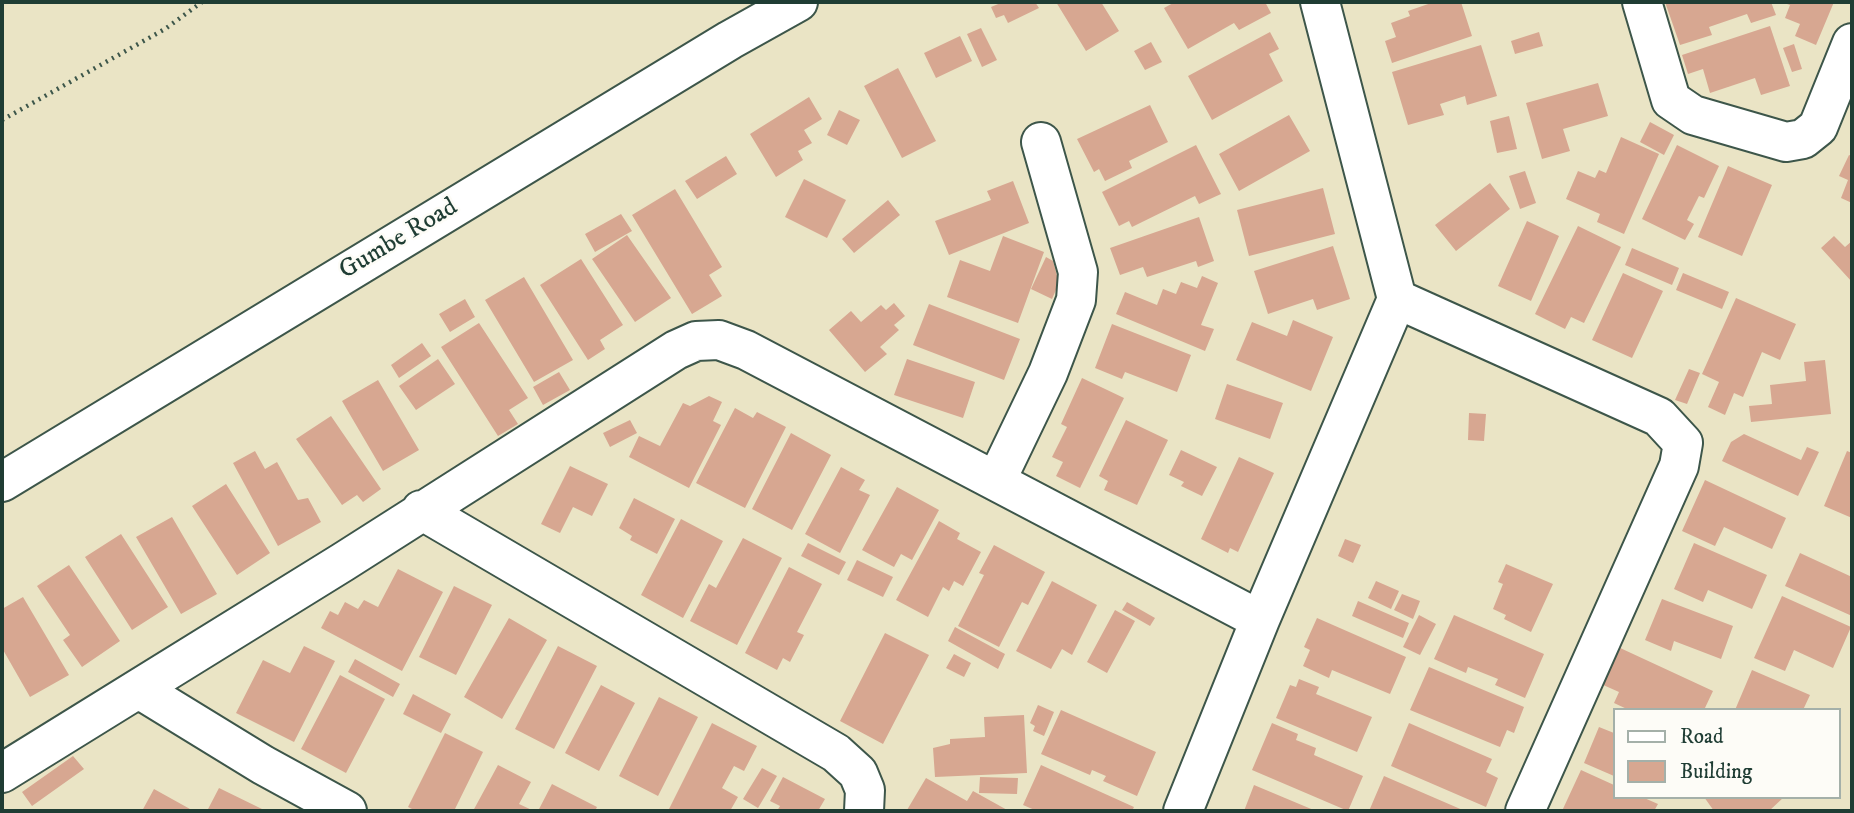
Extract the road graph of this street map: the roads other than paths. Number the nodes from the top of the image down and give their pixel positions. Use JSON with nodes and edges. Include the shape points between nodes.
{"nodes":[{"id":1,"x":798,"y":2,"type":"edge"},
{"id":2,"x":1321,"y":2,"type":"edge"},
{"id":3,"x":1642,"y":2,"type":"edge"},
{"id":4,"x":1852,"y":43,"type":"edge"},
{"id":5,"x":1041,"y":142,"type":"dead end"},
{"id":6,"x":1397,"y":299,"type":"junction"},
{"id":7,"x":996,"y":481,"type":"junction"},
{"id":8,"x":2,"y":482,"type":"edge"},
{"id":9,"x":421,"y":510,"type":"junction"},
{"id":10,"x":1260,"y":620,"type":"junction"},
{"id":11,"x":139,"y":689,"type":"junction"},
{"id":12,"x":2,"y":773,"type":"edge"},
{"id":13,"x":347,"y":811,"type":"edge"},
{"id":14,"x":864,"y":811,"type":"edge"},
{"id":15,"x":1183,"y":811,"type":"edge"},
{"id":16,"x":1525,"y":811,"type":"edge"}],
"edges":[{"from":1,"to":8,"type":"street","name":"Gumbe Road"},
{"from":2,"to":6,"type":"street"},
{"from":3,"to":4,"type":"street","via":[[1671,100],[1693,115],[1786,142],[1803,139],[1818,127]]},
{"from":5,"to":7,"type":"street","via":[[1078,272],[1076,300],[1048,373]]},
{"from":6,"to":10,"type":"street"},
{"from":6,"to":16,"type":"street","via":[[1658,417],[1683,443],[1679,466]]},
{"from":7,"to":9,"type":"street","via":[[746,349],[719,341],[696,341]]},
{"from":7,"to":10,"type":"street"},
{"from":9,"to":11,"type":"street"},
{"from":9,"to":14,"type":"street","via":[[836,753],[862,782]]},
{"from":10,"to":15,"type":"street"},
{"from":11,"to":12,"type":"street"},
{"from":11,"to":13,"type":"street"}]}
